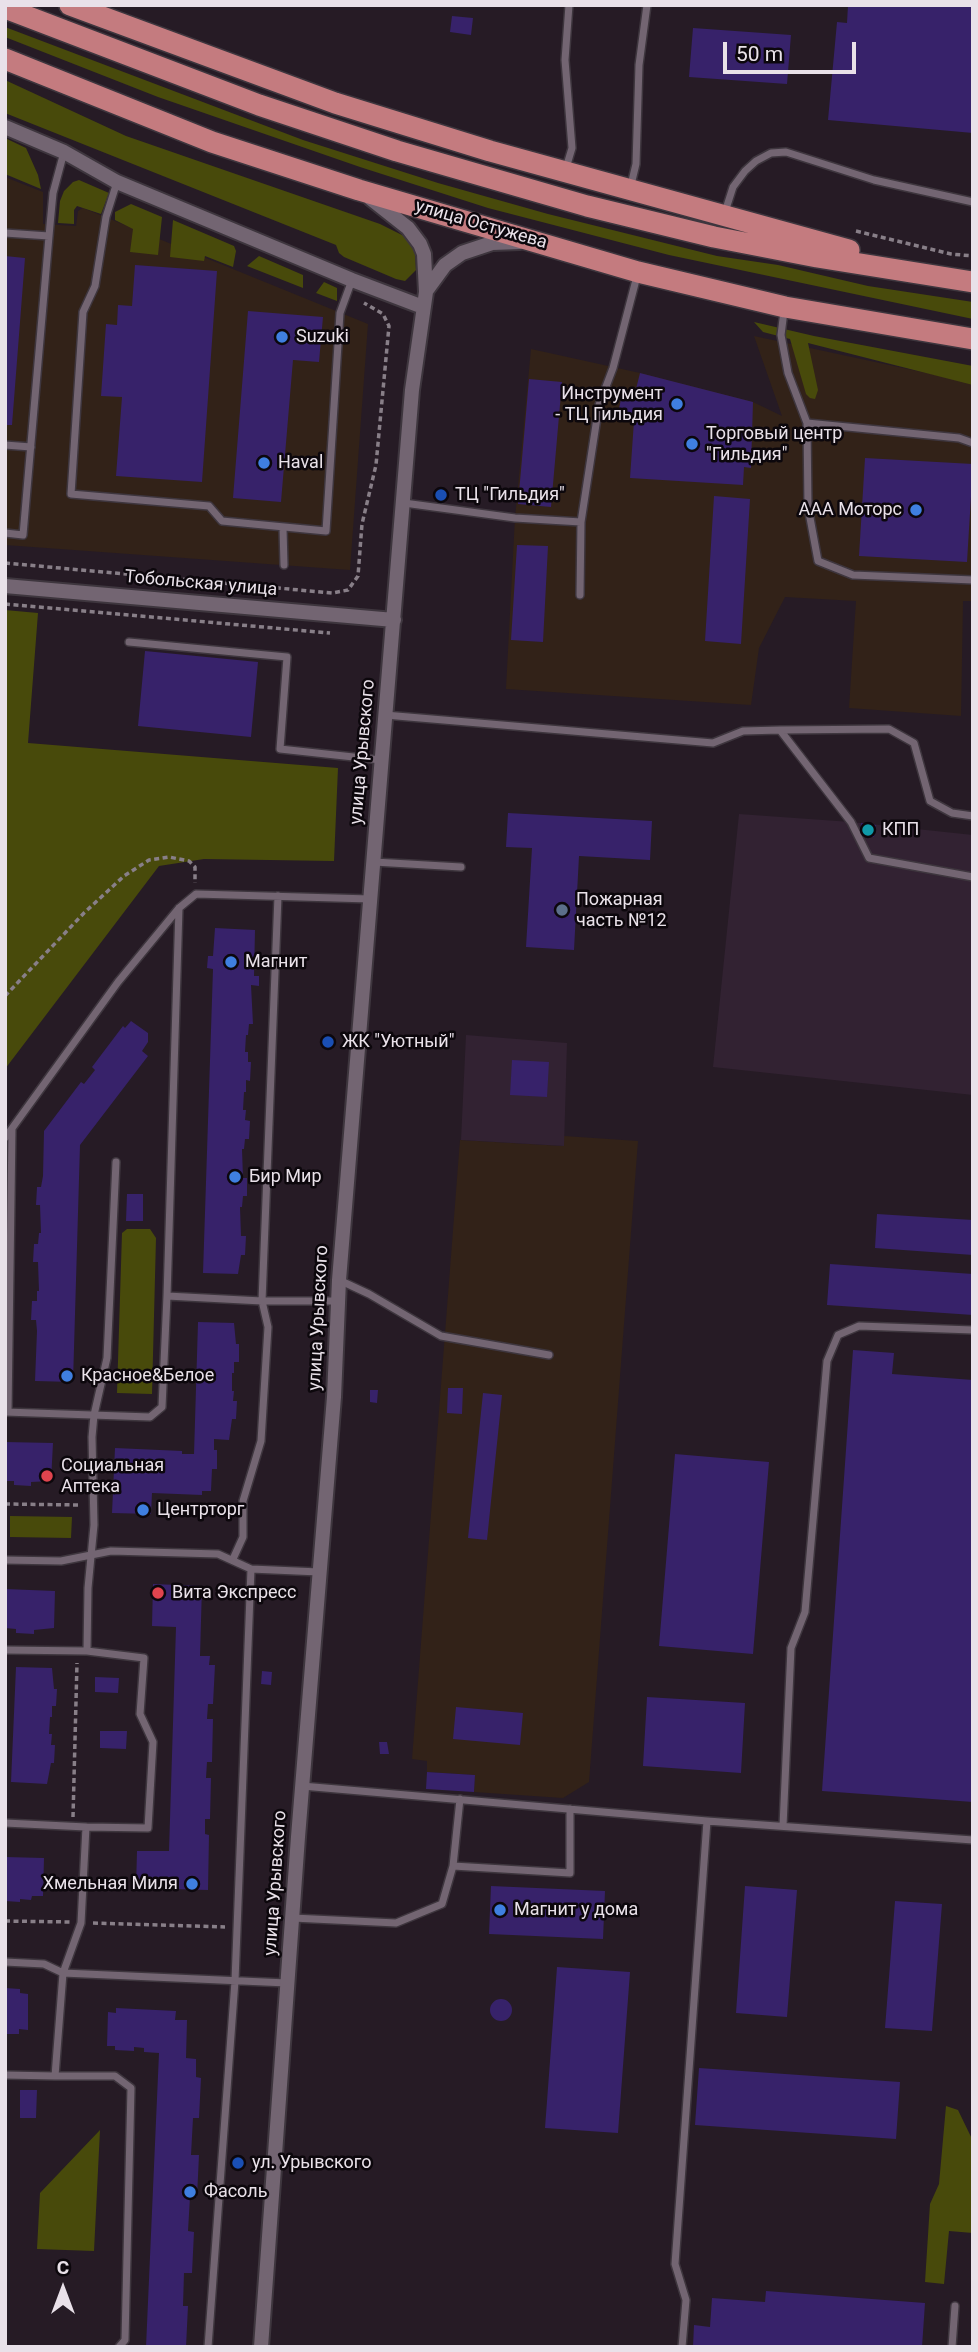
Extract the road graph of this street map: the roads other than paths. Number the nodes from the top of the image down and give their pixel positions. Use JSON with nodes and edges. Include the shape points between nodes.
{"nodes":[{"id":1,"x":70,"y":5,"type":"edge"},
{"id":2,"x":569,"y":5,"type":"edge"},
{"id":3,"x":647,"y":5,"type":"edge"},
{"id":4,"x":5,"y":8,"type":"edge"},
{"id":5,"x":102,"y":11,"type":"edge"},
{"id":6,"x":5,"y":59,"type":"edge"},
{"id":7,"x":5,"y":127,"type":"edge"},
{"id":8,"x":64,"y":152,"type":"junction"},
{"id":9,"x":565,"y":172,"type":"junction"},
{"id":10,"x":117,"y":182,"type":"junction"},
{"id":11,"x":629,"y":189,"type":"junction"},
{"id":12,"x":359,"y":190,"type":"junction"},
{"id":13,"x":973,"y":202,"type":"edge"},
{"id":14,"x":723,"y":216,"type":"junction"},
{"id":15,"x":5,"y":233,"type":"edge"},
{"id":16,"x":48,"y":236,"type":"junction"},
{"id":17,"x":539,"y":242,"type":"junction"},
{"id":18,"x":638,"y":272,"type":"junction"},
{"id":19,"x":970,"y":281,"type":"edge"},
{"id":20,"x":350,"y":287,"type":"junction"},
{"id":21,"x":425,"y":299,"type":"junction"},
{"id":22,"x":785,"y":307,"type":"junction"},
{"id":23,"x":973,"y":339,"type":"edge"},
{"id":24,"x":807,"y":423,"type":"junction"},
{"id":25,"x":973,"y":443,"type":"edge"},
{"id":26,"x":5,"y":445,"type":"edge"},
{"id":27,"x":30,"y":447,"type":"junction"},
{"id":28,"x":404,"y":503,"type":"junction"},
{"id":29,"x":581,"y":522,"type":"junction"},
{"id":30,"x":283,"y":528,"type":"junction"},
{"id":31,"x":5,"y":533,"type":"edge"},
{"id":32,"x":284,"y":565,"type":"dead end"},
{"id":33,"x":973,"y":580,"type":"edge"},
{"id":34,"x":5,"y":586,"type":"edge"},
{"id":35,"x":580,"y":595,"type":"dead end"},
{"id":36,"x":394,"y":620,"type":"junction"},
{"id":37,"x":129,"y":642,"type":"dead end"},
{"id":38,"x":385,"y":715,"type":"junction"},
{"id":39,"x":780,"y":730,"type":"junction"},
{"id":40,"x":382,"y":760,"type":"junction"},
{"id":41,"x":973,"y":816,"type":"edge"},
{"id":42,"x":374,"y":862,"type":"junction"},
{"id":43,"x":461,"y":867,"type":"dead end"},
{"id":44,"x":973,"y":877,"type":"edge"},
{"id":45,"x":278,"y":896,"type":"junction"},
{"id":46,"x":371,"y":899,"type":"junction"},
{"id":47,"x":178,"y":908,"type":"junction"},
{"id":48,"x":12,"y":1128,"type":"junction"},
{"id":49,"x":5,"y":1138,"type":"edge"},
{"id":50,"x":116,"y":1162,"type":"dead end"},
{"id":51,"x":8,"y":1280,"type":"edge"},
{"id":52,"x":339,"y":1280,"type":"junction"},
{"id":53,"x":167,"y":1296,"type":"junction"},
{"id":54,"x":261,"y":1301,"type":"junction"},
{"id":55,"x":338,"y":1301,"type":"junction"},
{"id":56,"x":973,"y":1330,"type":"edge"},
{"id":57,"x":549,"y":1355,"type":"dead end"},
{"id":58,"x":6,"y":1412,"type":"edge"},
{"id":59,"x":94,"y":1415,"type":"junction"},
{"id":60,"x":93,"y":1553,"type":"junction"},
{"id":61,"x":233,"y":1559,"type":"junction"},
{"id":62,"x":5,"y":1560,"type":"edge"},
{"id":63,"x":251,"y":1569,"type":"junction"},
{"id":64,"x":320,"y":1573,"type":"junction"},
{"id":65,"x":5,"y":1650,"type":"edge"},
{"id":66,"x":87,"y":1651,"type":"junction"},
{"id":67,"x":302,"y":1786,"type":"junction"},
{"id":68,"x":460,"y":1799,"type":"junction"},
{"id":69,"x":570,"y":1809,"type":"junction"},
{"id":70,"x":707,"y":1822,"type":"junction"},
{"id":71,"x":5,"y":1823,"type":"edge"},
{"id":72,"x":86,"y":1826,"type":"junction"},
{"id":73,"x":783,"y":1826,"type":"junction"},
{"id":74,"x":973,"y":1840,"type":"edge"},
{"id":75,"x":453,"y":1866,"type":"junction"},
{"id":76,"x":293,"y":1918,"type":"junction"},
{"id":77,"x":5,"y":1962,"type":"edge"},
{"id":78,"x":64,"y":1973,"type":"junction"},
{"id":79,"x":235,"y":1981,"type":"junction"},
{"id":80,"x":288,"y":1983,"type":"junction"},
{"id":81,"x":5,"y":2075,"type":"edge"},
{"id":82,"x":55,"y":2076,"type":"junction"},
{"id":83,"x":956,"y":2306,"type":"dead end"},
{"id":84,"x":119,"y":2347,"type":"edge"},
{"id":85,"x":208,"y":2347,"type":"edge"},
{"id":86,"x":261,"y":2347,"type":"edge"},
{"id":87,"x":682,"y":2347,"type":"edge"},
{"id":88,"x":952,"y":2347,"type":"edge"}],
"edges":[{"from":1,"to":5,"type":"main road"},
{"from":2,"to":9,"type":"lane","via":[[565,60],[572,148]]},
{"from":3,"to":11,"type":"lane","via":[[639,65],[636,164]]},
{"from":4,"to":19,"type":"main road","via":[[259,105],[587,206],[817,257]]},
{"from":5,"to":9,"type":"main road","via":[[335,103]]},
{"from":6,"to":12,"type":"main road","name":"улица Остужева","via":[[212,142]]},
{"from":7,"to":8,"type":"street"},
{"from":8,"to":10,"type":"street"},
{"from":8,"to":16,"type":"lane"},
{"from":9,"to":11,"type":"main road"},
{"from":10,"to":20,"type":"street"},
{"from":10,"to":30,"type":"lane","via":[[95,286],[83,313],[71,494],[209,506],[222,522]]},
{"from":11,"to":14,"type":"main road"},
{"from":12,"to":17,"type":"main road","name":"улица Остужева"},
{"from":12,"to":21,"type":"street","name":"улица Урывского","via":[[415,236],[424,254]]},
{"from":13,"to":14,"type":"lane","via":[[874,180],[786,152],[764,157],[744,171]]},
{"from":14,"to":19,"type":"main road"},
{"from":15,"to":16,"type":"lane"},
{"from":16,"to":27,"type":"lane"},
{"from":17,"to":18,"type":"main road","name":"улица Остужева"},
{"from":17,"to":21,"type":"street","via":[[492,243],[462,253],[445,265]]},
{"from":18,"to":22,"type":"main road","name":"улица Остужева"},
{"from":18,"to":29,"type":"lane","via":[[599,405]]},
{"from":20,"to":21,"type":"street"},
{"from":20,"to":30,"type":"lane","via":[[340,313],[326,531]]},
{"from":21,"to":28,"type":"street","name":"улица Урывского","via":[[412,390]]},
{"from":22,"to":23,"type":"main road","name":"улица Остужева"},
{"from":22,"to":24,"type":"lane","via":[[781,335],[788,373]]},
{"from":24,"to":25,"type":"lane"},
{"from":24,"to":33,"type":"lane","via":[[808,507],[818,561],[853,575]]},
{"from":26,"to":27,"type":"lane"},
{"from":27,"to":31,"type":"lane","via":[[23,534]]},
{"from":28,"to":29,"type":"lane"},
{"from":28,"to":36,"type":"street","name":"улица Урывского"},
{"from":29,"to":35,"type":"lane"},
{"from":30,"to":32,"type":"lane"},
{"from":34,"to":36,"type":"street","name":"Тобольская улица"},
{"from":36,"to":38,"type":"street","name":"улица Урывского"},
{"from":37,"to":40,"type":"lane","via":[[287,657],[280,749]]},
{"from":38,"to":39,"type":"lane","via":[[713,743],[743,731]]},
{"from":38,"to":40,"type":"street","name":"улица Урывского"},
{"from":39,"to":41,"type":"lane","via":[[889,729],[914,743],[930,801],[952,813]]},
{"from":39,"to":44,"type":"lane","via":[[851,822],[870,858]]},
{"from":40,"to":42,"type":"street","name":"улица Урывского"},
{"from":42,"to":43,"type":"lane"},
{"from":42,"to":46,"type":"street","name":"улица Урывского"},
{"from":45,"to":46,"type":"lane"},
{"from":45,"to":47,"type":"lane","via":[[196,894]]},
{"from":45,"to":54,"type":"lane"},
{"from":46,"to":52,"type":"street","name":"улица Урывского"},
{"from":47,"to":48,"type":"lane"},
{"from":47,"to":53,"type":"lane"},
{"from":48,"to":49,"type":"lane"},
{"from":48,"to":51,"type":"lane"},
{"from":50,"to":59,"type":"lane","via":[[107,1358]]},
{"from":51,"to":58,"type":"lane"},
{"from":52,"to":55,"type":"street","name":"улица Урывского"},
{"from":52,"to":57,"type":"lane","via":[[441,1336]]},
{"from":53,"to":54,"type":"lane"},
{"from":53,"to":59,"type":"lane","via":[[162,1407],[150,1417]]},
{"from":54,"to":55,"type":"lane"},
{"from":54,"to":61,"type":"lane","via":[[268,1327],[261,1441],[243,1501],[243,1537]]},
{"from":55,"to":64,"type":"street","name":"улица Урывского"},
{"from":56,"to":73,"type":"lane","via":[[859,1326],[838,1335],[827,1360],[805,1612],[791,1648]]},
{"from":58,"to":59,"type":"lane"},
{"from":59,"to":60,"type":"lane"},
{"from":60,"to":61,"type":"lane"},
{"from":60,"to":62,"type":"lane","via":[[61,1561]]},
{"from":60,"to":66,"type":"lane"},
{"from":61,"to":63,"type":"lane"},
{"from":63,"to":64,"type":"lane"},
{"from":63,"to":79,"type":"lane"},
{"from":64,"to":67,"type":"street","name":"улица Урывского"},
{"from":65,"to":66,"type":"lane"},
{"from":66,"to":72,"type":"lane","via":[[144,1658],[140,1714],[153,1742],[148,1828]]},
{"from":67,"to":68,"type":"lane"},
{"from":67,"to":76,"type":"street","name":"улица Урывского"},
{"from":68,"to":69,"type":"lane"},
{"from":68,"to":75,"type":"lane"},
{"from":69,"to":70,"type":"lane"},
{"from":69,"to":75,"type":"lane","via":[[570,1873]]},
{"from":70,"to":73,"type":"lane"},
{"from":70,"to":87,"type":"lane","via":[[675,2264],[686,2300]]},
{"from":71,"to":72,"type":"lane"},
{"from":72,"to":78,"type":"lane","via":[[80,1923]]},
{"from":73,"to":74,"type":"lane"},
{"from":75,"to":76,"type":"lane","via":[[442,1904],[396,1923]]},
{"from":76,"to":80,"type":"street","name":"улица Урывского"},
{"from":77,"to":78,"type":"lane","via":[[44,1964]]},
{"from":78,"to":79,"type":"lane"},
{"from":78,"to":82,"type":"lane"},
{"from":79,"to":80,"type":"lane"},
{"from":79,"to":85,"type":"lane"},
{"from":80,"to":86,"type":"street","name":"улица Урывского"},
{"from":81,"to":82,"type":"lane"},
{"from":82,"to":84,"type":"lane","via":[[115,2076],[131,2088],[125,2340]]},
{"from":83,"to":88,"type":"lane"}]}
